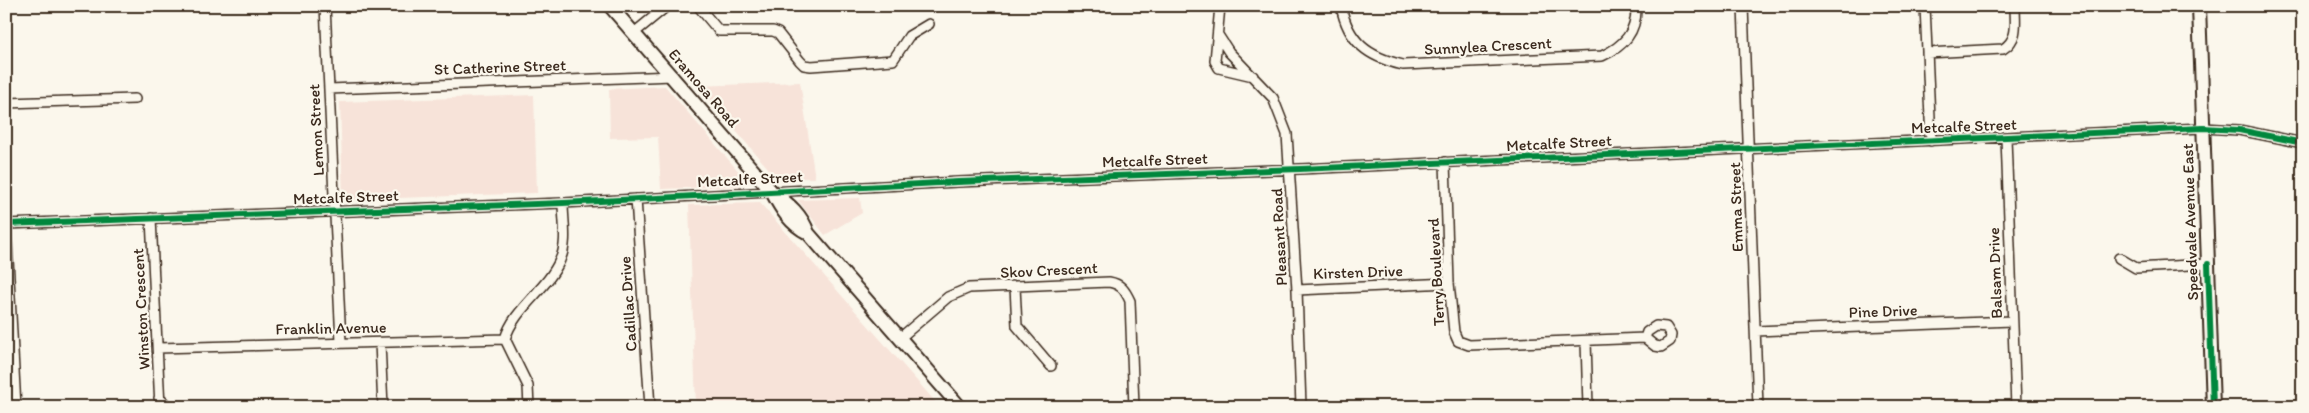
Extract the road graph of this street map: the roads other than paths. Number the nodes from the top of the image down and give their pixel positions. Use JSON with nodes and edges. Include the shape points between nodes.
{"nodes":[{"id":1,"x":325,"y":6,"type":"edge"},
{"id":2,"x":610,"y":6,"type":"edge"},
{"id":3,"x":666,"y":6,"type":"edge"},
{"id":4,"x":698,"y":6,"type":"edge"},
{"id":5,"x":1220,"y":6,"type":"edge"},
{"id":6,"x":1341,"y":6,"type":"edge"},
{"id":7,"x":1636,"y":6,"type":"edge"},
{"id":8,"x":1743,"y":6,"type":"edge"},
{"id":9,"x":1925,"y":6,"type":"edge"},
{"id":10,"x":2015,"y":6,"type":"edge"},
{"id":11,"x":2199,"y":6,"type":"edge"},
{"id":12,"x":929,"y":24,"type":"dead end"},
{"id":13,"x":634,"y":33,"type":"junction"},
{"id":14,"x":1218,"y":35,"type":"junction"},
{"id":15,"x":1927,"y":53,"type":"junction"},
{"id":16,"x":672,"y":76,"type":"junction"},
{"id":17,"x":1253,"y":76,"type":"junction"},
{"id":18,"x":329,"y":89,"type":"junction"},
{"id":19,"x":135,"y":99,"type":"dead end"},
{"id":20,"x":6,"y":103,"type":"edge"},
{"id":21,"x":2203,"y":128,"type":"junction"},
{"id":22,"x":2006,"y":138,"type":"junction"},
{"id":23,"x":1931,"y":141,"type":"junction"},
{"id":24,"x":2303,"y":143,"type":"edge"},
{"id":25,"x":1749,"y":148,"type":"junction"},
{"id":26,"x":1445,"y":162,"type":"junction"},
{"id":27,"x":1290,"y":169,"type":"junction"},
{"id":28,"x":772,"y":192,"type":"junction"},
{"id":29,"x":636,"y":199,"type":"junction"},
{"id":30,"x":563,"y":203,"type":"junction"},
{"id":31,"x":335,"y":211,"type":"junction"},
{"id":32,"x":151,"y":218,"type":"junction"},
{"id":33,"x":6,"y":223,"type":"edge"},
{"id":34,"x":2119,"y":258,"type":"dead end"},
{"id":35,"x":2208,"y":264,"type":"junction"},
{"id":36,"x":1450,"y":283,"type":"junction"},
{"id":37,"x":1015,"y":286,"type":"junction"},
{"id":38,"x":1297,"y":290,"type":"junction"},
{"id":39,"x":2012,"y":321,"type":"junction"},
{"id":40,"x":1756,"y":331,"type":"junction"},
{"id":41,"x":900,"y":338,"type":"junction"},
{"id":42,"x":1645,"y":338,"type":"dead end"},
{"id":43,"x":505,"y":339,"type":"junction"},
{"id":44,"x":1586,"y":341,"type":"junction"},
{"id":45,"x":341,"y":342,"type":"junction"},
{"id":46,"x":380,"y":343,"type":"junction"},
{"id":47,"x":158,"y":348,"type":"junction"},
{"id":48,"x":1051,"y":366,"type":"dead end"},
{"id":49,"x":6,"y":398,"type":"edge"},
{"id":50,"x":16,"y":402,"type":"edge"},
{"id":51,"x":160,"y":403,"type":"edge"},
{"id":52,"x":169,"y":407,"type":"edge"},
{"id":53,"x":383,"y":407,"type":"edge"},
{"id":54,"x":529,"y":407,"type":"edge"},
{"id":55,"x":650,"y":407,"type":"edge"},
{"id":56,"x":960,"y":407,"type":"edge"},
{"id":57,"x":1134,"y":407,"type":"edge"},
{"id":58,"x":1301,"y":407,"type":"edge"},
{"id":59,"x":1588,"y":407,"type":"edge"},
{"id":60,"x":1758,"y":407,"type":"edge"},
{"id":61,"x":2016,"y":407,"type":"edge"},
{"id":62,"x":2213,"y":407,"type":"edge"}],
"edges":[{"from":1,"to":18,"type":"street","name":"Lemon Street"},
{"from":2,"to":13,"type":"main road","name":"Eramosa Road"},
{"from":3,"to":13,"type":"street"},
{"from":4,"to":12,"type":"street","via":[[719,31],[778,33],[800,61],[811,66],[893,60],[909,36]]},
{"from":5,"to":14,"type":"street"},
{"from":6,"to":7,"type":"street","name":"Sunnylea Crescent","via":[[1344,22],[1366,51],[1384,61],[1403,65],[1602,56],[1626,40],[1634,28]]},
{"from":8,"to":25,"type":"street","name":"Emma Street"},
{"from":9,"to":15,"type":"street"},
{"from":10,"to":15,"type":"street","via":[[2014,37],[2002,49]]},
{"from":11,"to":21,"type":"main road","name":"Speedvale Avenue East"},
{"from":13,"to":16,"type":"main road","name":"Eramosa Road"},
{"from":14,"to":17,"type":"street","name":"Pleasant Road","via":[[1229,52]]},
{"from":14,"to":17,"type":"street","via":[[1215,61],[1219,68]]},
{"from":15,"to":23,"type":"street"},
{"from":16,"to":18,"type":"street","name":"St Catherine Street"},
{"from":16,"to":28,"type":"main road","name":"Eramosa Road"},
{"from":17,"to":27,"type":"street","name":"Pleasant Road","via":[[1273,98],[1282,117]]},
{"from":18,"to":31,"type":"street","name":"Lemon Street"},
{"from":19,"to":20,"type":"street"},
{"from":21,"to":22,"type":"street","name":"Metcalfe Street"},
{"from":21,"to":24,"type":"street","name":"Metcalfe Street","via":[[2238,130]]},
{"from":21,"to":35,"type":"main road","name":"Speedvale Avenue East"},
{"from":22,"to":23,"type":"street","name":"Metcalfe Street"},
{"from":22,"to":39,"type":"street","name":"Balsam Drive"},
{"from":23,"to":25,"type":"street","name":"Metcalfe Street"},
{"from":25,"to":26,"type":"street","name":"Metcalfe Street"},
{"from":25,"to":40,"type":"street","name":"Emma Street"},
{"from":26,"to":27,"type":"street","name":"Metcalfe Street"},
{"from":26,"to":36,"type":"street","name":"Terry Boulevard"},
{"from":27,"to":28,"type":"street","name":"Metcalfe Street"},
{"from":27,"to":38,"type":"street","name":"Pleasant Road"},
{"from":28,"to":29,"type":"street","name":"Metcalfe Street"},
{"from":28,"to":41,"type":"main road","name":"Eramosa Road","via":[[780,208],[797,227],[808,232]]},
{"from":29,"to":30,"type":"street","name":"Metcalfe Street"},
{"from":29,"to":55,"type":"street","name":"Cadillac Drive"},
{"from":30,"to":31,"type":"street","name":"Metcalfe Street"},
{"from":30,"to":43,"type":"street","via":[[561,259],[553,274],[513,322]]},
{"from":31,"to":32,"type":"street","name":"Metcalfe Street"},
{"from":31,"to":45,"type":"street","name":"Lemon Street"},
{"from":32,"to":33,"type":"street","name":"Metcalfe Street"},
{"from":32,"to":47,"type":"street","name":"Winston Crescent"},
{"from":33,"to":50,"type":"street"},
{"from":34,"to":35,"type":"street","via":[[2136,268]]},
{"from":35,"to":62,"type":"main road","name":"Speedvale Avenue East"},
{"from":36,"to":38,"type":"street","name":"Kirsten Drive"},
{"from":36,"to":44,"type":"street","name":"Terry Boulevard","via":[[1454,332],[1458,341],[1469,345]]},
{"from":37,"to":41,"type":"street","name":"Skov Crescent","via":[[969,288],[954,293]]},
{"from":37,"to":48,"type":"street","via":[[1017,326]]},
{"from":37,"to":57,"type":"street","name":"Skov Crescent","via":[[1109,282],[1125,289],[1131,311]]},
{"from":38,"to":58,"type":"street","name":"Pleasant Road"},
{"from":39,"to":40,"type":"street","name":"Pine Drive"},
{"from":39,"to":61,"type":"street","name":"Balsam Drive"},
{"from":40,"to":60,"type":"street","name":"Emma Street"},
{"from":41,"to":56,"type":"main road","name":"Eramosa Road"},
{"from":42,"to":44,"type":"street","name":"Terry Boulevard"},
{"from":43,"to":46,"type":"street","name":"Franklin Avenue"},
{"from":43,"to":54,"type":"street","via":[[528,386]]},
{"from":44,"to":59,"type":"street"},
{"from":45,"to":46,"type":"street","name":"Franklin Avenue"},
{"from":45,"to":47,"type":"street","name":"Franklin Avenue"},
{"from":46,"to":53,"type":"street"},
{"from":47,"to":51,"type":"street","name":"Winston Crescent"},
{"from":49,"to":50,"type":"street"},
{"from":51,"to":52,"type":"street","name":"Winston Crescent"}]}
